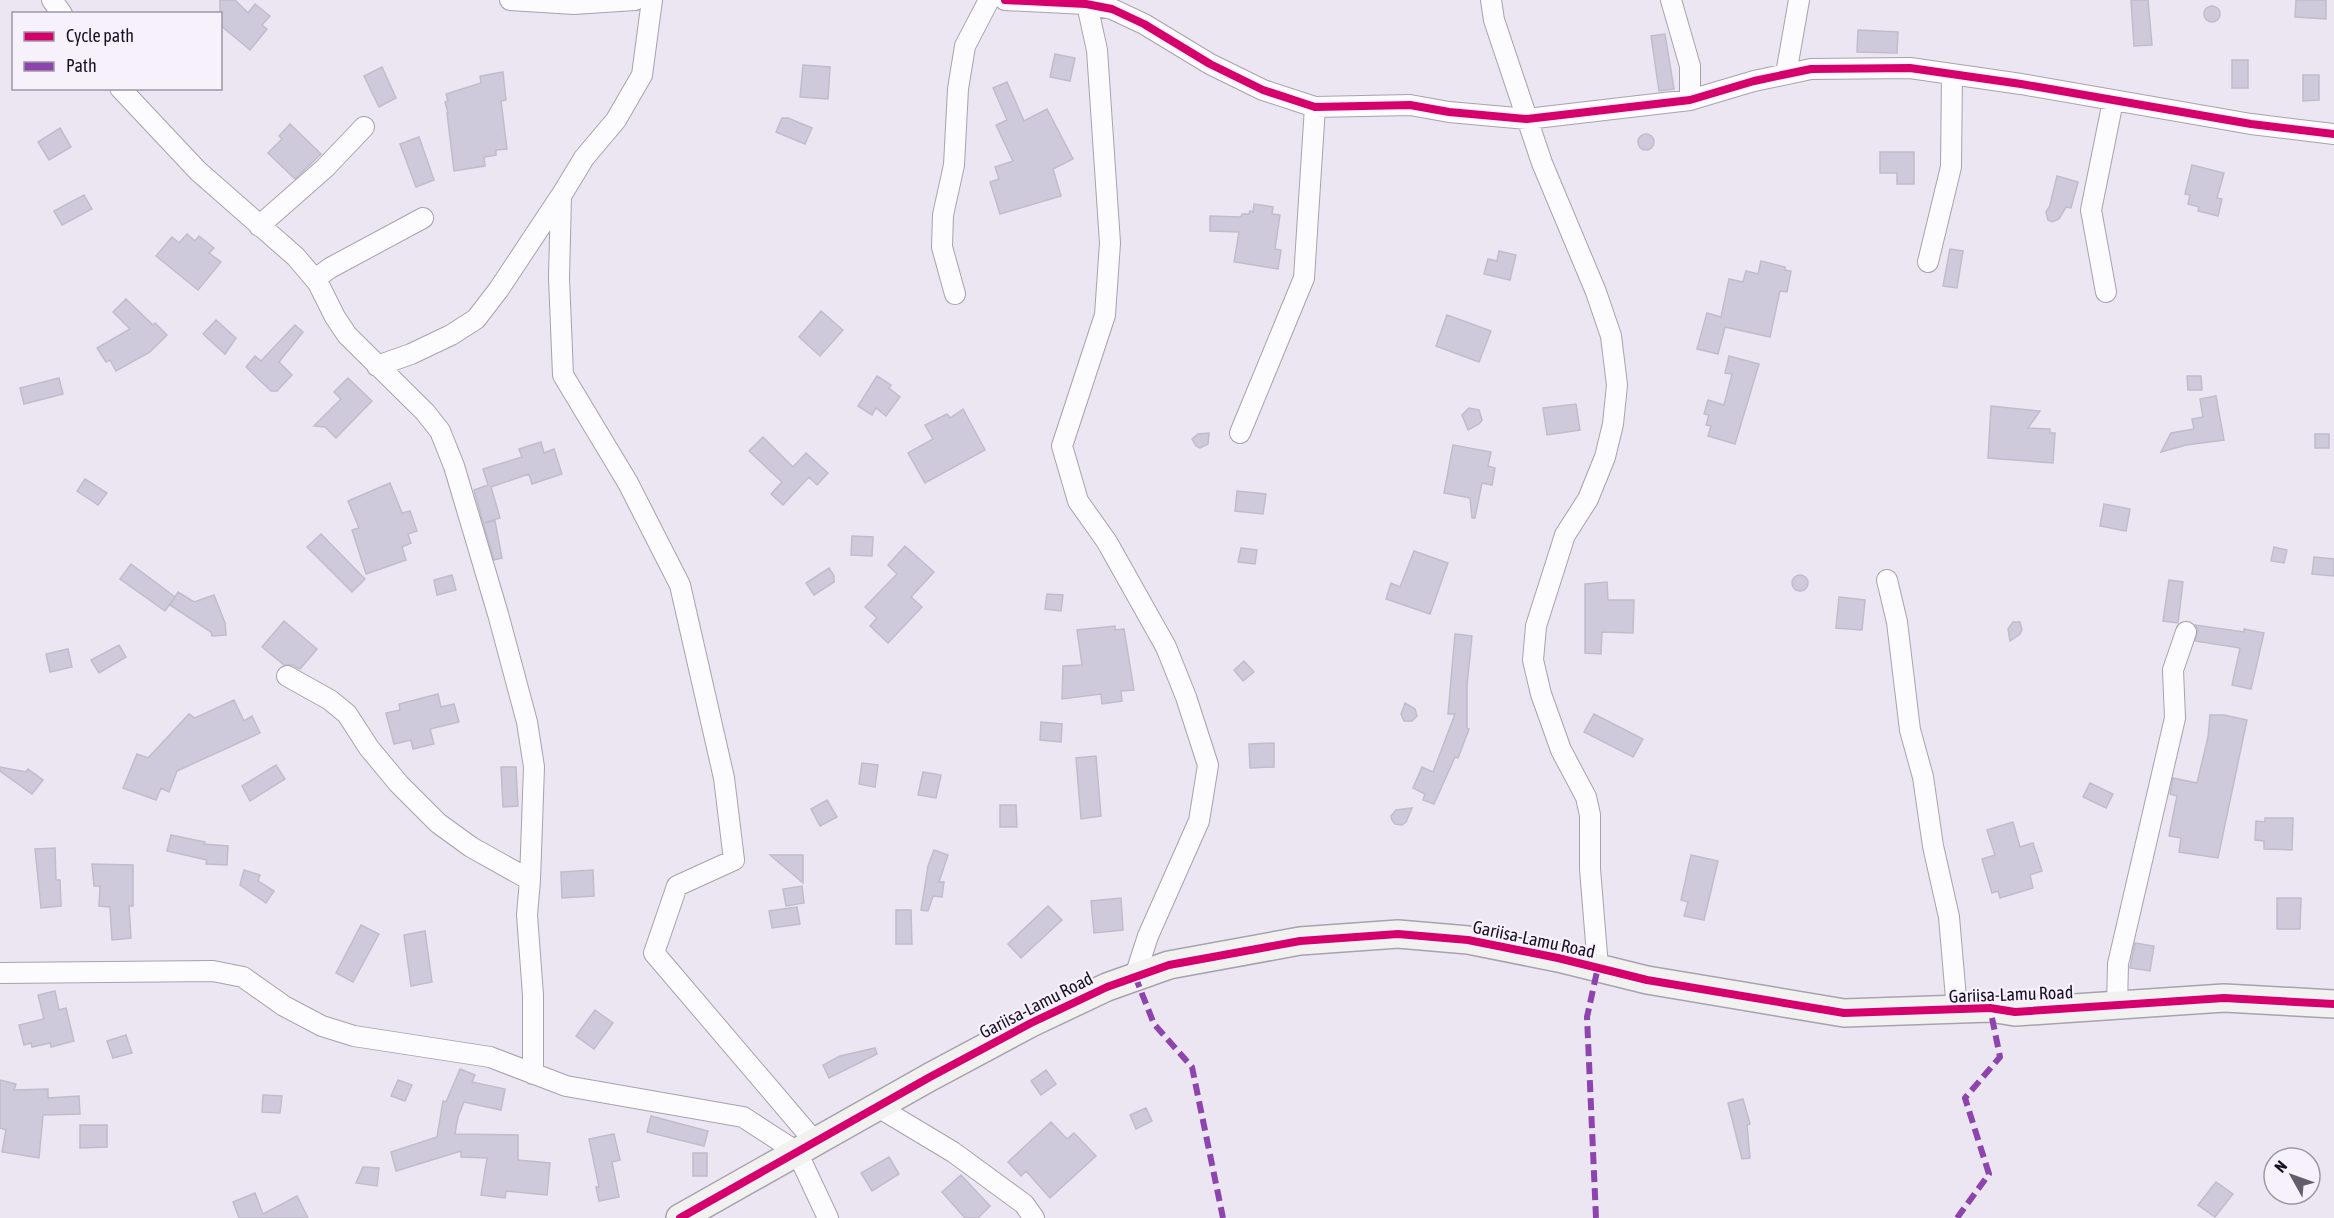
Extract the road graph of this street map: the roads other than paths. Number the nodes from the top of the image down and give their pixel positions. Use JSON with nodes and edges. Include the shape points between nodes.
{"nodes":[{"id":1,"x":510,"y":0,"type":"edge"},
{"id":2,"x":635,"y":0,"type":"edge"},
{"id":3,"x":652,"y":0,"type":"edge"},
{"id":4,"x":989,"y":0,"type":"edge"},
{"id":5,"x":1005,"y":0,"type":"edge"},
{"id":6,"x":1491,"y":0,"type":"edge"},
{"id":7,"x":1671,"y":0,"type":"edge"},
{"id":8,"x":1799,"y":0,"type":"edge"},
{"id":9,"x":1086,"y":2,"type":"edge"},
{"id":10,"x":1786,"y":74,"type":"junction"},
{"id":11,"x":1952,"y":74,"type":"junction"},
{"id":12,"x":122,"y":90,"type":"edge"},
{"id":13,"x":1690,"y":100,"type":"junction"},
{"id":14,"x":2113,"y":101,"type":"junction"},
{"id":15,"x":1315,"y":107,"type":"junction"},
{"id":16,"x":1527,"y":119,"type":"junction"},
{"id":17,"x":364,"y":127,"type":"dead end"},
{"id":18,"x":2334,"y":134,"type":"edge"},
{"id":19,"x":561,"y":196,"type":"junction"},
{"id":20,"x":423,"y":218,"type":"dead end"},
{"id":21,"x":259,"y":226,"type":"junction"},
{"id":22,"x":1928,"y":262,"type":"dead end"},
{"id":23,"x":315,"y":279,"type":"junction"},
{"id":24,"x":2106,"y":292,"type":"dead end"},
{"id":25,"x":955,"y":294,"type":"dead end"},
{"id":26,"x":377,"y":366,"type":"junction"},
{"id":27,"x":1240,"y":433,"type":"dead end"},
{"id":28,"x":1887,"y":580,"type":"dead end"},
{"id":29,"x":2186,"y":632,"type":"dead end"},
{"id":30,"x":287,"y":676,"type":"dead end"},
{"id":31,"x":530,"y":880,"type":"junction"},
{"id":32,"x":1598,"y":968,"type":"junction"},
{"id":33,"x":0,"y":973,"type":"edge"},
{"id":34,"x":1135,"y":976,"type":"junction"},
{"id":35,"x":2334,"y":1004,"type":"edge"},
{"id":36,"x":2117,"y":1005,"type":"junction"},
{"id":37,"x":1958,"y":1010,"type":"junction"},
{"id":38,"x":533,"y":1074,"type":"junction"},
{"id":39,"x":878,"y":1107,"type":"junction"},
{"id":40,"x":806,"y":1147,"type":"junction"},
{"id":41,"x":681,"y":1218,"type":"edge"},
{"id":42,"x":828,"y":1218,"type":"edge"},
{"id":43,"x":1035,"y":1218,"type":"edge"}],
"edges":[{"from":1,"to":2,"type":"street","via":[[574,4]]},
{"from":3,"to":19,"type":"street","via":[[642,75],[616,120],[584,158]]},
{"from":4,"to":25,"type":"street","via":[[965,46],[958,89],[954,165],[943,215],[942,247]]},
{"from":5,"to":9,"type":"street"},
{"from":6,"to":16,"type":"street"},
{"from":7,"to":13,"type":"street","via":[[1690,66]]},
{"from":8,"to":10,"type":"street"},
{"from":9,"to":15,"type":"street","via":[[1144,24],[1263,90]]},
{"from":9,"to":34,"type":"street","via":[[1097,51],[1110,243],[1105,315],[1062,446],[1078,501],[1107,542],[1166,647],[1208,765],[1199,821],[1148,936]]},
{"from":10,"to":11,"type":"street","via":[[1811,69],[1910,68]]},
{"from":10,"to":13,"type":"street"},
{"from":11,"to":14,"type":"street"},
{"from":11,"to":22,"type":"street","via":[[1950,167]]},
{"from":12,"to":21,"type":"street","via":[[198,171]]},
{"from":13,"to":16,"type":"street"},
{"from":14,"to":18,"type":"street"},
{"from":14,"to":24,"type":"street","via":[[2091,210]]},
{"from":15,"to":16,"type":"street","via":[[1410,105]]},
{"from":15,"to":27,"type":"street","via":[[1304,278]]},
{"from":16,"to":32,"type":"street","via":[[1611,336],[1617,385],[1605,457],[1588,499],[1565,535],[1536,626],[1533,660],[1561,750],[1586,797],[1590,815]]},
{"from":17,"to":21,"type":"street","via":[[325,168]]},
{"from":19,"to":26,"type":"street","via":[[476,319],[411,354]]},
{"from":19,"to":40,"type":"street","via":[[563,375],[628,483],[680,585],[724,778],[734,860],[677,886],[654,953]]},
{"from":20,"to":23,"type":"street"},
{"from":21,"to":23,"type":"street"},
{"from":23,"to":26,"type":"street","via":[[347,335]]},
{"from":26,"to":31,"type":"street","via":[[440,431],[495,603],[527,722],[534,767]]},
{"from":28,"to":37,"type":"street","via":[[1897,622],[1910,730],[1923,777],[1949,916]]},
{"from":29,"to":36,"type":"street","via":[[2173,670],[2175,718],[2118,964]]},
{"from":30,"to":31,"type":"street","via":[[347,714],[399,784],[438,823],[471,847]]},
{"from":31,"to":38,"type":"street","via":[[527,915]]},
{"from":32,"to":34,"type":"street","name":"Gariisa-Lamu Road","via":[[1468,940],[1398,934],[1268,946],[1168,965]]},
{"from":32,"to":37,"type":"street","name":"Gariisa-Lamu Road","via":[[1844,1013]]},
{"from":33,"to":38,"type":"street","via":[[213,971],[243,977],[284,1006],[322,1026],[354,1036],[490,1057]]},
{"from":34,"to":39,"type":"street","name":"Gariisa-Lamu Road","via":[[1031,1023]]},
{"from":35,"to":36,"type":"street","name":"Gariisa-Lamu Road","via":[[2224,998]]},
{"from":36,"to":37,"type":"street","name":"Gariisa-Lamu Road","via":[[2015,1012],[1990,1008]]},
{"from":38,"to":40,"type":"street","via":[[609,1095],[743,1116]]},
{"from":39,"to":40,"type":"street","name":"Gariisa-Lamu Road"},
{"from":39,"to":43,"type":"street","via":[[953,1152],[1024,1204]]},
{"from":40,"to":41,"type":"street","name":"Gariisa-Lamu Road"},
{"from":40,"to":42,"type":"street"}]}
